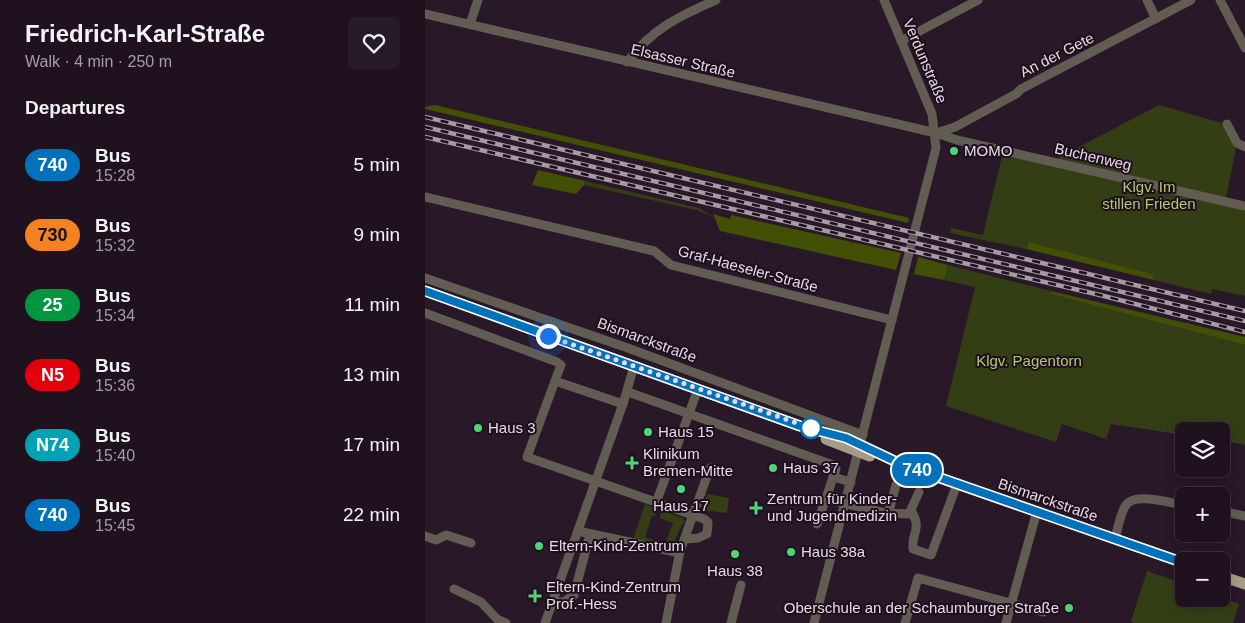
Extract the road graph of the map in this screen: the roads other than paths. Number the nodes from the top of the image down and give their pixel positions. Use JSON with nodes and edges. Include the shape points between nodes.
{"nodes":[{"id":1,"x":478,"y":0,"type":"edge"},
{"id":2,"x":716,"y":0,"type":"edge"},
{"id":3,"x":884,"y":0,"type":"edge"},
{"id":4,"x":978,"y":0,"type":"edge"},
{"id":5,"x":1147,"y":0,"type":"edge"},
{"id":6,"x":1191,"y":0,"type":"edge"},
{"id":7,"x":1221,"y":0,"type":"edge"},
{"id":8,"x":425,"y":14,"type":"edge"},
{"id":9,"x":1156,"y":19,"type":"junction"},
{"id":10,"x":470,"y":24,"type":"junction"},
{"id":11,"x":901,"y":41,"type":"junction"},
{"id":12,"x":1245,"y":48,"type":"edge"},
{"id":13,"x":627,"y":62,"type":"junction"},
{"id":14,"x":1227,"y":124,"type":"dead end"},
{"id":15,"x":936,"y":133,"type":"junction"},
{"id":16,"x":1245,"y":147,"type":"edge"},
{"id":17,"x":425,"y":197,"type":"edge"},
{"id":18,"x":1245,"y":206,"type":"edge"},
{"id":19,"x":425,"y":278,"type":"edge"},
{"id":20,"x":425,"y":292,"type":"edge"},
{"id":21,"x":425,"y":313,"type":"edge"},
{"id":22,"x":892,"y":320,"type":"junction"},
{"id":23,"x":634,"y":366,"type":"junction"},
{"id":24,"x":555,"y":381,"type":"junction"},
{"id":25,"x":698,"y":388,"type":"junction"},
{"id":26,"x":628,"y":392,"type":"junction"},
{"id":27,"x":623,"y":404,"type":"junction"},
{"id":28,"x":689,"y":414,"type":"junction"},
{"id":29,"x":860,"y":441,"type":"junction"},
{"id":30,"x":710,"y":468,"type":"dead end"},
{"id":31,"x":833,"y":477,"type":"junction"},
{"id":32,"x":595,"y":481,"type":"junction"},
{"id":33,"x":851,"y":482,"type":"junction"},
{"id":34,"x":957,"y":484,"type":"junction"},
{"id":35,"x":896,"y":485,"type":"dead end"},
{"id":36,"x":919,"y":492,"type":"dead end"},
{"id":37,"x":826,"y":499,"type":"junction"},
{"id":38,"x":656,"y":503,"type":"junction"},
{"id":39,"x":1175,"y":503,"type":"edge"},
{"id":40,"x":845,"y":504,"type":"junction"},
{"id":41,"x":1037,"y":511,"type":"junction"},
{"id":42,"x":885,"y":512,"type":"junction"},
{"id":43,"x":912,"y":512,"type":"junction"},
{"id":44,"x":1230,"y":514,"type":"edge"},
{"id":45,"x":1245,"y":516,"type":"edge"},
{"id":46,"x":693,"y":517,"type":"junction"},
{"id":47,"x":817,"y":524,"type":"dead end"},
{"id":48,"x":578,"y":531,"type":"junction"},
{"id":49,"x":589,"y":534,"type":"junction"},
{"id":50,"x":425,"y":536,"type":"edge"},
{"id":51,"x":685,"y":539,"type":"junction"},
{"id":52,"x":1115,"y":539,"type":"junction"},
{"id":53,"x":471,"y":544,"type":"dead end"},
{"id":54,"x":680,"y":553,"type":"junction"},
{"id":55,"x":1175,"y":560,"type":"edge"},
{"id":56,"x":1230,"y":579,"type":"edge"},
{"id":57,"x":1245,"y":584,"type":"edge"},
{"id":58,"x":741,"y":585,"type":"dead end"},
{"id":59,"x":454,"y":589,"type":"dead end"},
{"id":60,"x":551,"y":602,"type":"junction"},
{"id":61,"x":1012,"y":603,"type":"junction"},
{"id":62,"x":1043,"y":612,"type":"dead end"},
{"id":63,"x":507,"y":623,"type":"edge"},
{"id":64,"x":545,"y":623,"type":"edge"},
{"id":65,"x":666,"y":623,"type":"edge"},
{"id":66,"x":731,"y":623,"type":"edge"},
{"id":67,"x":814,"y":623,"type":"edge"},
{"id":68,"x":905,"y":623,"type":"edge"},
{"id":69,"x":1006,"y":623,"type":"edge"}],
"edges":[{"from":1,"to":10,"type":"street"},
{"from":2,"to":13,"type":"street","via":[[654,32]]},
{"from":3,"to":11,"type":"street","name":"Verdunstraße"},
{"from":4,"to":11,"type":"street"},
{"from":5,"to":9,"type":"street"},
{"from":6,"to":9,"type":"street","name":"An der Gete"},
{"from":7,"to":12,"type":"street"},
{"from":8,"to":10,"type":"street","name":"Elsasser Straße"},
{"from":9,"to":15,"type":"street","name":"An der Gete","via":[[955,127]]},
{"from":10,"to":13,"type":"street","name":"Elsasser Straße"},
{"from":11,"to":15,"type":"street","name":"Verdunstraße","via":[[932,114]]},
{"from":13,"to":15,"type":"street","name":"Elsasser Straße"},
{"from":14,"to":16,"type":"street","via":[[1237,143]]},
{"from":15,"to":18,"type":"street","name":"Buchenweg"},
{"from":15,"to":22,"type":"street","via":[[936,148]]},
{"from":17,"to":22,"type":"street","name":"Graf-Haeseler-Straße","via":[[654,251],[671,265]]},
{"from":19,"to":29,"type":"street","name":"Bismarckstraße","via":[[634,351]]},
{"from":20,"to":23,"type":"main road","name":"Bismarckstraße"},
{"from":21,"to":24,"type":"street","via":[[557,362],[561,365]]},
{"from":22,"to":29,"type":"street"},
{"from":23,"to":25,"type":"main road","name":"Bismarckstraße"},
{"from":23,"to":26,"type":"street"},
{"from":24,"to":27,"type":"street"},
{"from":24,"to":32,"type":"street","via":[[527,457]]},
{"from":25,"to":28,"type":"street"},
{"from":25,"to":29,"type":"main road","name":"Bismarckstraße","via":[[800,426],[820,437]]},
{"from":26,"to":27,"type":"street"},
{"from":26,"to":28,"type":"street"},
{"from":27,"to":32,"type":"street"},
{"from":28,"to":31,"type":"street","via":[[833,465],[836,469]]},
{"from":28,"to":38,"type":"street"},
{"from":29,"to":33,"type":"street"},
{"from":29,"to":34,"type":"main road","name":"Bismarckstraße","via":[[903,465]]},
{"from":30,"to":46,"type":"street"},
{"from":31,"to":33,"type":"street"},
{"from":31,"to":37,"type":"street"},
{"from":32,"to":38,"type":"street"},
{"from":32,"to":48,"type":"street"},
{"from":33,"to":40,"type":"street"},
{"from":34,"to":41,"type":"main road","name":"Bismarckstraße"},
{"from":34,"to":43,"type":"street","via":[[931,555],[913,549],[918,529]]},
{"from":35,"to":42,"type":"street","via":[[889,510]]},
{"from":36,"to":43,"type":"street"},
{"from":37,"to":40,"type":"street"},
{"from":37,"to":47,"type":"street"},
{"from":38,"to":46,"type":"street"},
{"from":39,"to":52,"type":"street","via":[[1143,498],[1133,500],[1126,505]]},
{"from":40,"to":42,"type":"street"},
{"from":40,"to":67,"type":"street"},
{"from":41,"to":52,"type":"main road","name":"Bismarckstraße"},
{"from":41,"to":61,"type":"street"},
{"from":42,"to":43,"type":"street"},
{"from":44,"to":45,"type":"street"},
{"from":46,"to":51,"type":"street"},
{"from":46,"to":51,"type":"street","via":[[704,519],[709,529],[707,534],[698,538]]},
{"from":48,"to":49,"type":"street"},
{"from":48,"to":60,"type":"street"},
{"from":49,"to":54,"type":"street"},
{"from":49,"to":60,"type":"street","via":[[574,595],[564,602]]},
{"from":50,"to":53,"type":"street","via":[[436,540],[446,535]]},
{"from":51,"to":54,"type":"street"},
{"from":52,"to":55,"type":"main road","name":"Bismarckstraße"},
{"from":54,"to":65,"type":"street"},
{"from":56,"to":57,"type":"main road"},
{"from":58,"to":66,"type":"street"},
{"from":59,"to":63,"type":"street","via":[[481,602],[497,619]]},
{"from":60,"to":64,"type":"street"},
{"from":61,"to":62,"type":"street"},
{"from":61,"to":68,"type":"street","via":[[918,578]]},
{"from":61,"to":69,"type":"street"}]}
